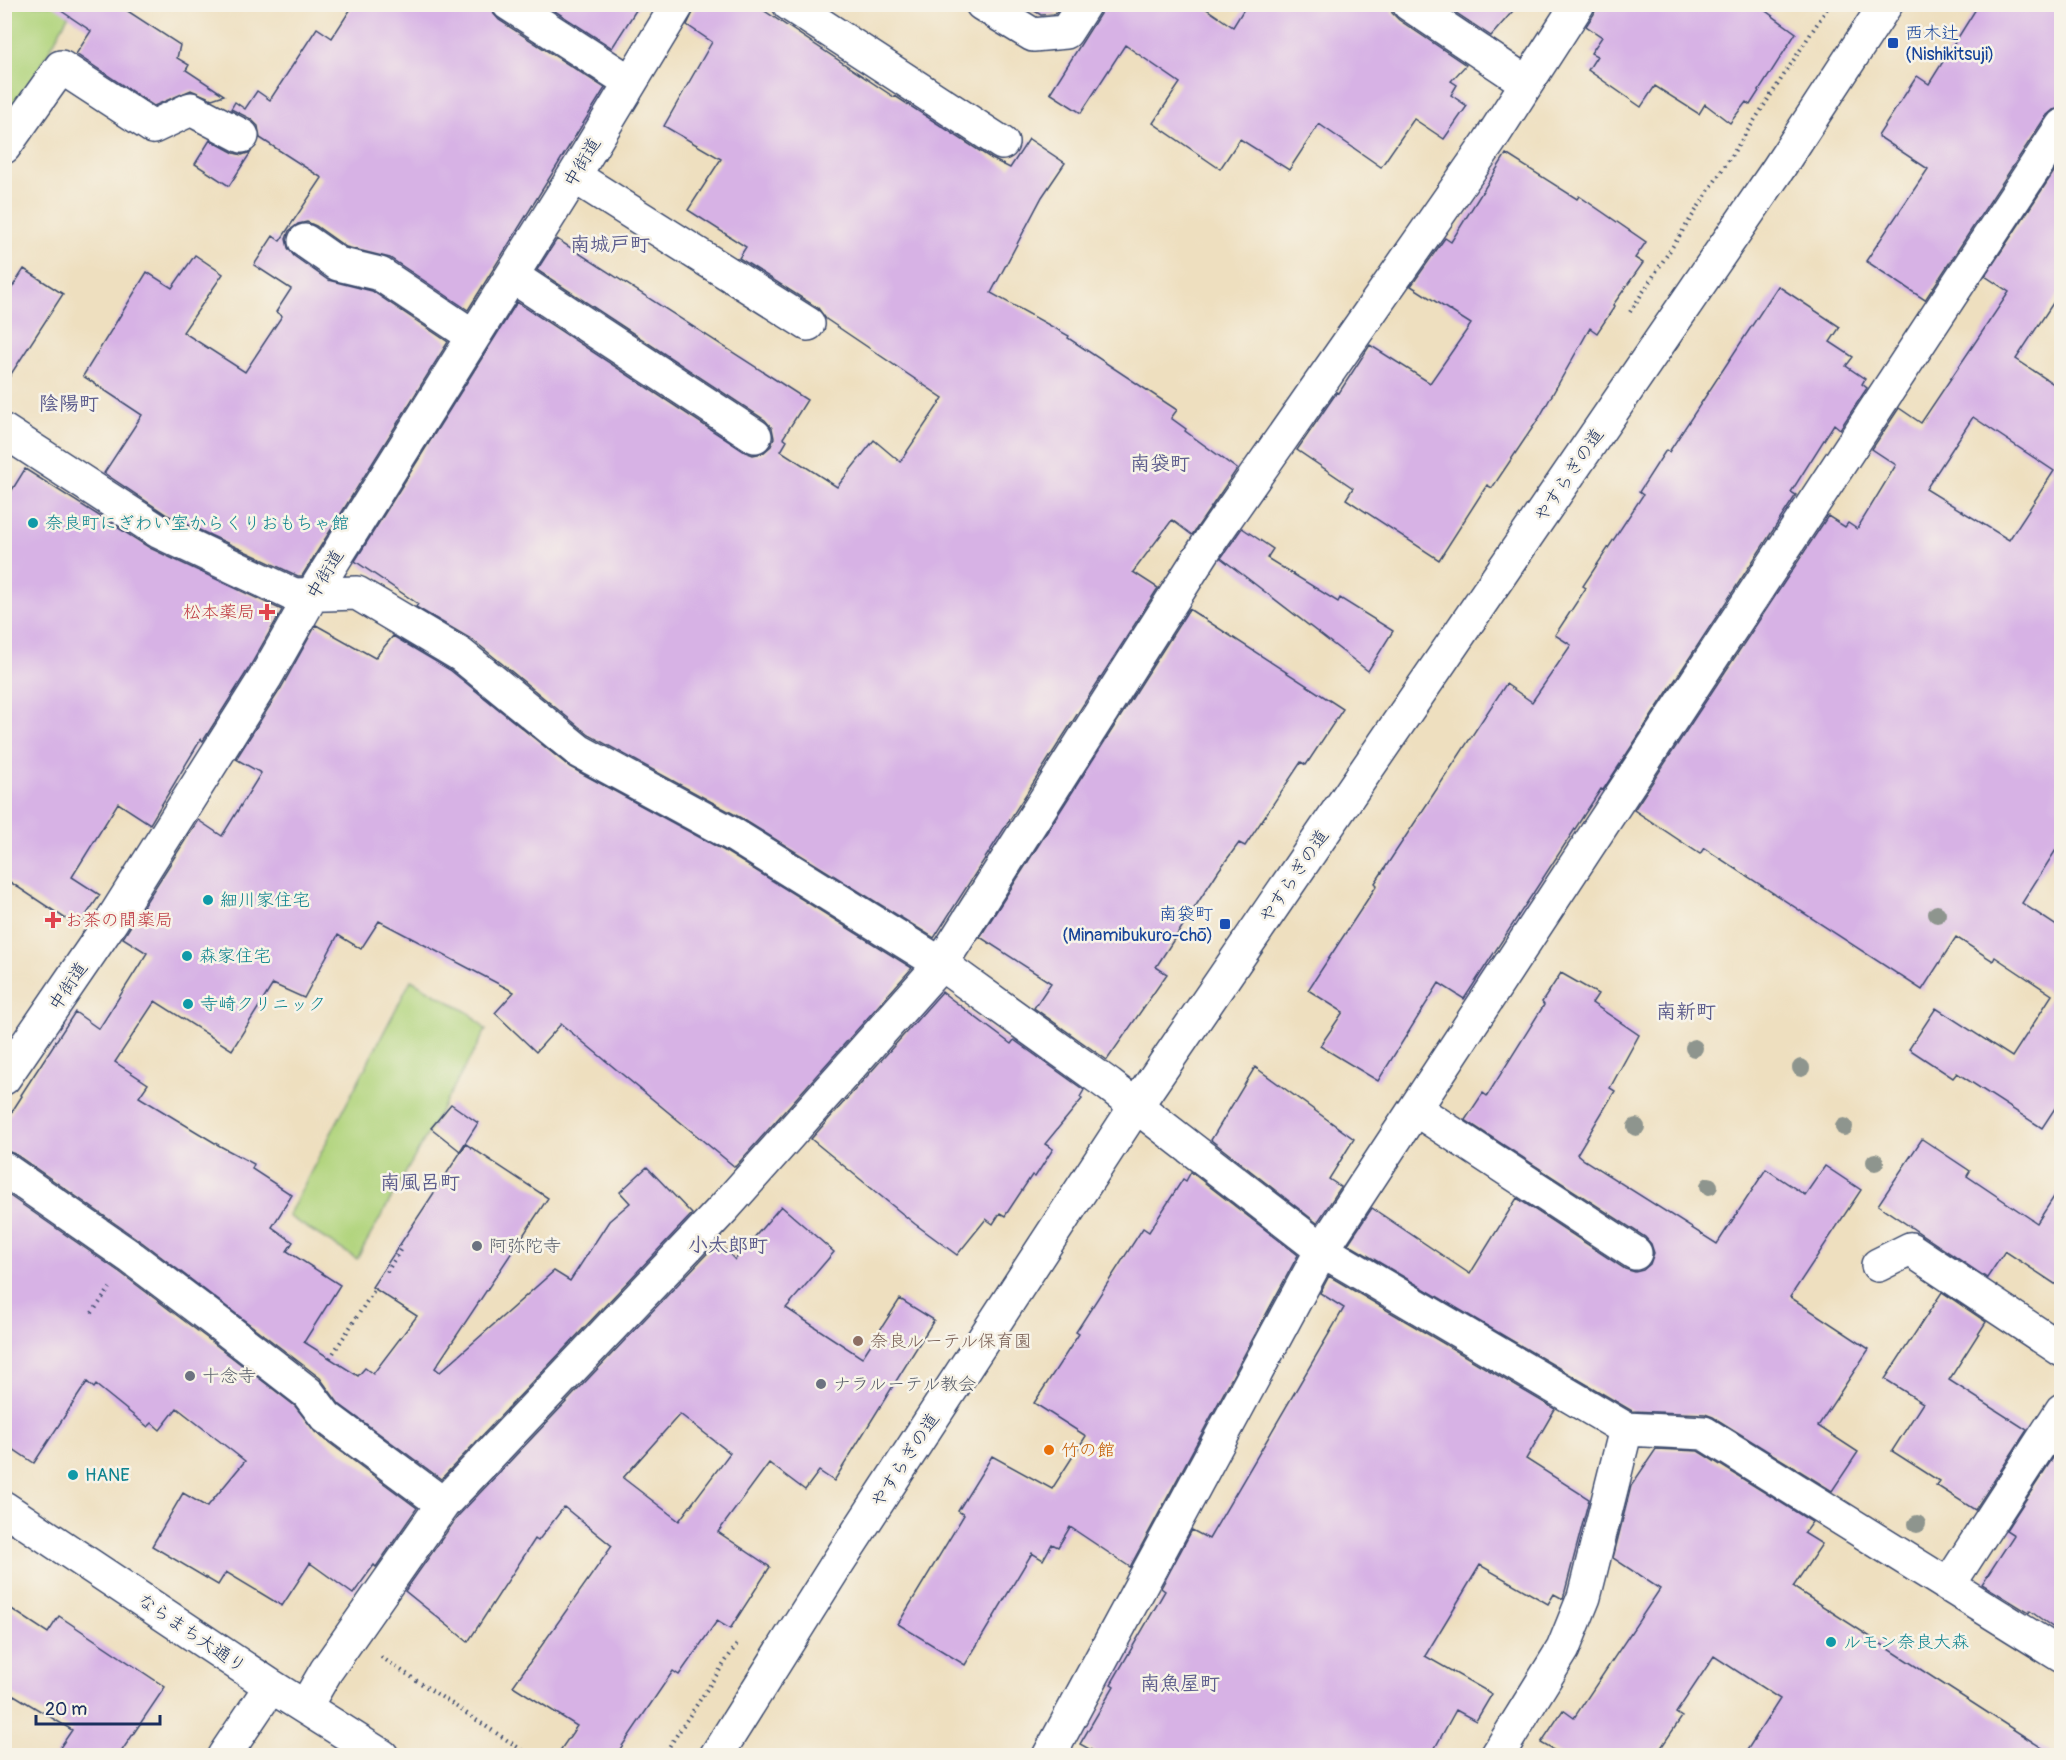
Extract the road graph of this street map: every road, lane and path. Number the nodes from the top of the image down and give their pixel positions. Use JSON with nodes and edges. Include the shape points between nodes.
{"nodes":[{"id":1,"x":509,"y":4,"type":"edge"},
{"id":2,"x":678,"y":4,"type":"edge"},
{"id":3,"x":789,"y":4,"type":"edge"},
{"id":4,"x":982,"y":4,"type":"edge"},
{"id":5,"x":1084,"y":4,"type":"edge"},
{"id":6,"x":1409,"y":4,"type":"edge"},
{"id":7,"x":1578,"y":4,"type":"edge"},
{"id":8,"x":1886,"y":4,"type":"edge"},
{"id":9,"x":630,"y":82,"type":"junction"},
{"id":10,"x":1527,"y":83,"type":"junction"},
{"id":11,"x":2061,"y":126,"type":"edge"},
{"id":12,"x":242,"y":136,"type":"dead end"},
{"id":13,"x":1002,"y":143,"type":"dead end"},
{"id":14,"x":4,"y":147,"type":"edge"},
{"id":15,"x":574,"y":176,"type":"junction"},
{"id":16,"x":305,"y":241,"type":"dead end"},
{"id":17,"x":512,"y":276,"type":"junction"},
{"id":18,"x":808,"y":324,"type":"dead end"},
{"id":19,"x":473,"y":336,"type":"junction"},
{"id":20,"x":4,"y":431,"type":"edge"},
{"id":21,"x":755,"y":436,"type":"dead end"},
{"id":22,"x":312,"y":595,"type":"junction"},
{"id":23,"x":941,"y":964,"type":"junction"},
{"id":24,"x":4,"y":1078,"type":"edge"},
{"id":25,"x":1136,"y":1106,"type":"junction"},
{"id":26,"x":1415,"y":1109,"type":"junction"},
{"id":27,"x":4,"y":1169,"type":"edge"},
{"id":28,"x":402,"y":1247,"type":"dead end"},
{"id":29,"x":1322,"y":1250,"type":"junction"},
{"id":30,"x":1635,"y":1253,"type":"dead end"},
{"id":31,"x":1878,"y":1265,"type":"dead end"},
{"id":32,"x":387,"y":1272,"type":"dead end"},
{"id":33,"x":111,"y":1288,"type":"dead end"},
{"id":34,"x":375,"y":1289,"type":"dead end"},
{"id":35,"x":92,"y":1313,"type":"dead end"},
{"id":36,"x":2061,"y":1350,"type":"edge"},
{"id":37,"x":330,"y":1358,"type":"dead end"},
{"id":38,"x":2061,"y":1410,"type":"edge"},
{"id":39,"x":1626,"y":1429,"type":"junction"},
{"id":40,"x":443,"y":1504,"type":"junction"},
{"id":41,"x":4,"y":1508,"type":"edge"},
{"id":42,"x":1948,"y":1586,"type":"junction"},
{"id":43,"x":350,"y":1636,"type":"junction"},
{"id":44,"x":2061,"y":1656,"type":"edge"},
{"id":45,"x":271,"y":1686,"type":"junction"},
{"id":46,"x":305,"y":1707,"type":"junction"},
{"id":47,"x":224,"y":1755,"type":"edge"},
{"id":48,"x":382,"y":1755,"type":"edge"},
{"id":49,"x":531,"y":1755,"type":"edge"},
{"id":50,"x":716,"y":1755,"type":"edge"},
{"id":51,"x":1048,"y":1755,"type":"edge"},
{"id":52,"x":1497,"y":1755,"type":"edge"}],
"edges":[{"from":1,"to":9,"type":"street"},
{"from":2,"to":9,"type":"street","name":"中街道"},
{"from":3,"to":13,"type":"street"},
{"from":4,"to":5,"type":"street","via":[[1033,35],[1066,32]]},
{"from":6,"to":10,"type":"street"},
{"from":7,"to":10,"type":"street"},
{"from":8,"to":25,"type":"street","name":"やすらぎの道","via":[[1778,169]]},
{"from":9,"to":15,"type":"street","name":"中街道"},
{"from":10,"to":23,"type":"street","via":[[1210,541]]},
{"from":11,"to":26,"type":"street"},
{"from":12,"to":14,"type":"street","via":[[190,109],[153,127],[61,67]]},
{"from":15,"to":17,"type":"street","name":"中街道"},
{"from":15,"to":18,"type":"street"},
{"from":16,"to":19,"type":"street","via":[[338,264],[380,274]]},
{"from":17,"to":19,"type":"street","name":"中街道"},
{"from":17,"to":21,"type":"street"},
{"from":19,"to":22,"type":"street","name":"中街道"},
{"from":20,"to":22,"type":"street","via":[[159,531],[294,596]]},
{"from":22,"to":23,"type":"street","via":[[357,593],[461,655],[579,751],[732,834]]},
{"from":22,"to":24,"type":"street","name":"中街道","via":[[265,678],[111,922]]},
{"from":23,"to":25,"type":"street"},
{"from":23,"to":40,"type":"street","via":[[723,1209]]},
{"from":25,"to":29,"type":"street"},
{"from":25,"to":50,"type":"street","name":"やすらぎの道"},
{"from":26,"to":29,"type":"street"},
{"from":26,"to":30,"type":"street"},
{"from":27,"to":40,"type":"street","via":[[218,1323],[308,1393],[326,1417]]},
{"from":28,"to":32,"type":"path"},
{"from":29,"to":39,"type":"street"},
{"from":29,"to":51,"type":"street"},
{"from":31,"to":36,"type":"street","via":[[1910,1249]]},
{"from":33,"to":35,"type":"path"},
{"from":34,"to":37,"type":"path"},
{"from":38,"to":42,"type":"street"},
{"from":39,"to":42,"type":"street","via":[[1704,1433]]},
{"from":39,"to":52,"type":"street","via":[[1580,1607],[1563,1649]]},
{"from":40,"to":43,"type":"street"},
{"from":41,"to":45,"type":"street","name":"ならまち大通り"},
{"from":42,"to":44,"type":"street"},
{"from":43,"to":46,"type":"street"},
{"from":43,"to":49,"type":"path"},
{"from":45,"to":46,"type":"street","name":"ならまち大通り"},
{"from":45,"to":47,"type":"street"},
{"from":46,"to":48,"type":"street","name":"ならまち大通り"}]}
